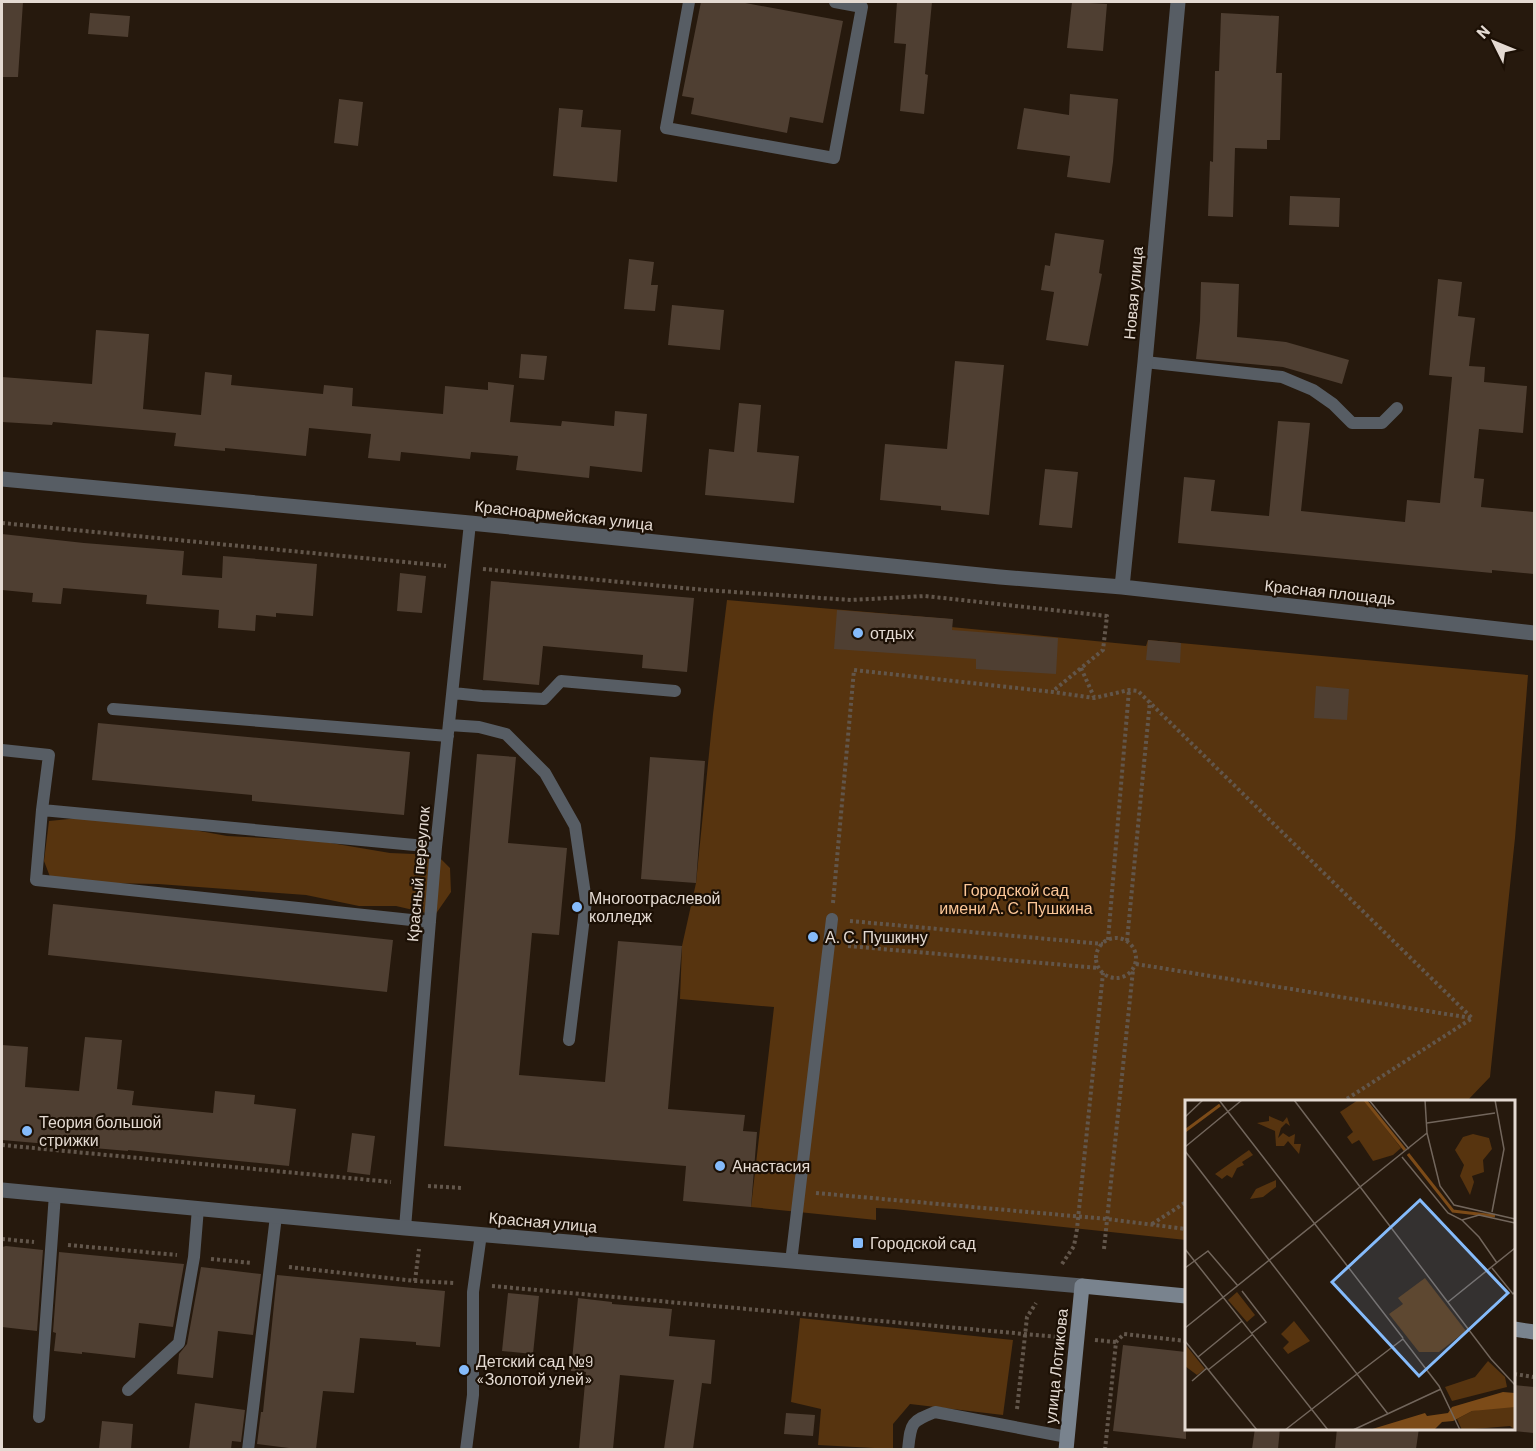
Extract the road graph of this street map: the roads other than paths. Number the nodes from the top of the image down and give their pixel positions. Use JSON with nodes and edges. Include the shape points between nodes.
{"nodes":[{"id":1,"x":689,"y":2,"type":"edge"},
{"id":2,"x":835,"y":2,"type":"edge"},
{"id":3,"x":1178,"y":2,"type":"edge"},
{"id":4,"x":1145,"y":362,"type":"junction"},
{"id":5,"x":1397,"y":408,"type":"dead end"},
{"id":6,"x":2,"y":478,"type":"edge"},
{"id":7,"x":470,"y":523,"type":"junction"},
{"id":8,"x":1122,"y":587,"type":"junction"},
{"id":9,"x":1534,"y":633,"type":"edge"},
{"id":10,"x":675,"y":691,"type":"dead end"},
{"id":11,"x":453,"y":693,"type":"junction"},
{"id":12,"x":112,"y":709,"type":"dead end"},
{"id":13,"x":449,"y":730,"type":"junction"},
{"id":14,"x":2,"y":750,"type":"edge"},
{"id":15,"x":42,"y":810,"type":"junction"},
{"id":16,"x":436,"y":847,"type":"junction"},
{"id":17,"x":832,"y":919,"type":"road end"},
{"id":18,"x":430,"y":922,"type":"junction"},
{"id":19,"x":569,"y":1040,"type":"dead end"},
{"id":20,"x":2,"y":1190,"type":"edge"},
{"id":21,"x":55,"y":1194,"type":"junction"},
{"id":22,"x":198,"y":1208,"type":"junction"},
{"id":23,"x":276,"y":1216,"type":"junction"},
{"id":24,"x":405,"y":1228,"type":"junction"},
{"id":25,"x":481,"y":1234,"type":"junction"},
{"id":26,"x":791,"y":1262,"type":"junction"},
{"id":27,"x":1082,"y":1286,"type":"junction"},
{"id":28,"x":1185,"y":1296,"type":"edge"},
{"id":29,"x":1515,"y":1329,"type":"edge"},
{"id":30,"x":1534,"y":1332,"type":"edge"},
{"id":31,"x":128,"y":1390,"type":"dead end"},
{"id":32,"x":39,"y":1417,"type":"dead end"},
{"id":33,"x":1067,"y":1443,"type":"edge"},
{"id":34,"x":248,"y":1449,"type":"edge"},
{"id":35,"x":466,"y":1449,"type":"edge"},
{"id":36,"x":908,"y":1449,"type":"edge"}],
"edges":[{"from":1,"to":2,"type":"lane","via":[[666,128],[834,158],[862,7]]},
{"from":3,"to":4,"type":"street","name":"Новая улица"},
{"from":4,"to":5,"type":"lane","via":[[1282,377],[1313,390],[1352,423],[1383,423]]},
{"from":4,"to":8,"type":"street","name":"Новая улица"},
{"from":6,"to":7,"type":"street","name":"Красноармейская улица"},
{"from":7,"to":8,"type":"street","name":"Красноармейская улица"},
{"from":7,"to":11,"type":"lane","name":"Красный переулок"},
{"from":8,"to":9,"type":"street","name":"Красная площадь"},
{"from":10,"to":11,"type":"lane","via":[[561,681],[544,699]]},
{"from":11,"to":13,"type":"lane","name":"Красный переулок"},
{"from":12,"to":13,"type":"lane"},
{"from":13,"to":16,"type":"lane","name":"Красный переулок"},
{"from":13,"to":19,"type":"lane","via":[[479,728],[506,734],[545,773],[575,826],[586,901]]},
{"from":14,"to":15,"type":"lane","via":[[48,755]]},
{"from":15,"to":16,"type":"lane"},
{"from":15,"to":18,"type":"lane","via":[[36,880]]},
{"from":16,"to":18,"type":"lane","name":"Красный переулок"},
{"from":17,"to":26,"type":"lane"},
{"from":18,"to":24,"type":"lane","name":"Красный переулок"},
{"from":20,"to":21,"type":"street","name":"Красная улица"},
{"from":21,"to":22,"type":"street","name":"Красная улица"},
{"from":21,"to":32,"type":"lane"},
{"from":22,"to":23,"type":"street","name":"Красная улица"},
{"from":22,"to":31,"type":"lane","via":[[179,1343]]},
{"from":23,"to":24,"type":"street","name":"Красная улица"},
{"from":23,"to":34,"type":"lane"},
{"from":24,"to":25,"type":"street","name":"Красная улица"},
{"from":25,"to":26,"type":"street","name":"Красная улица"},
{"from":25,"to":35,"type":"lane","via":[[473,1292],[473,1395]]},
{"from":26,"to":27,"type":"street","name":"Красная улица"},
{"from":27,"to":28,"type":"main road"},
{"from":27,"to":33,"type":"main road","name":"улица Лотикова"},
{"from":29,"to":30,"type":"main road"},
{"from":33,"to":36,"type":"lane","via":[[1015,1427],[935,1412],[917,1419],[910,1428]]}]}
